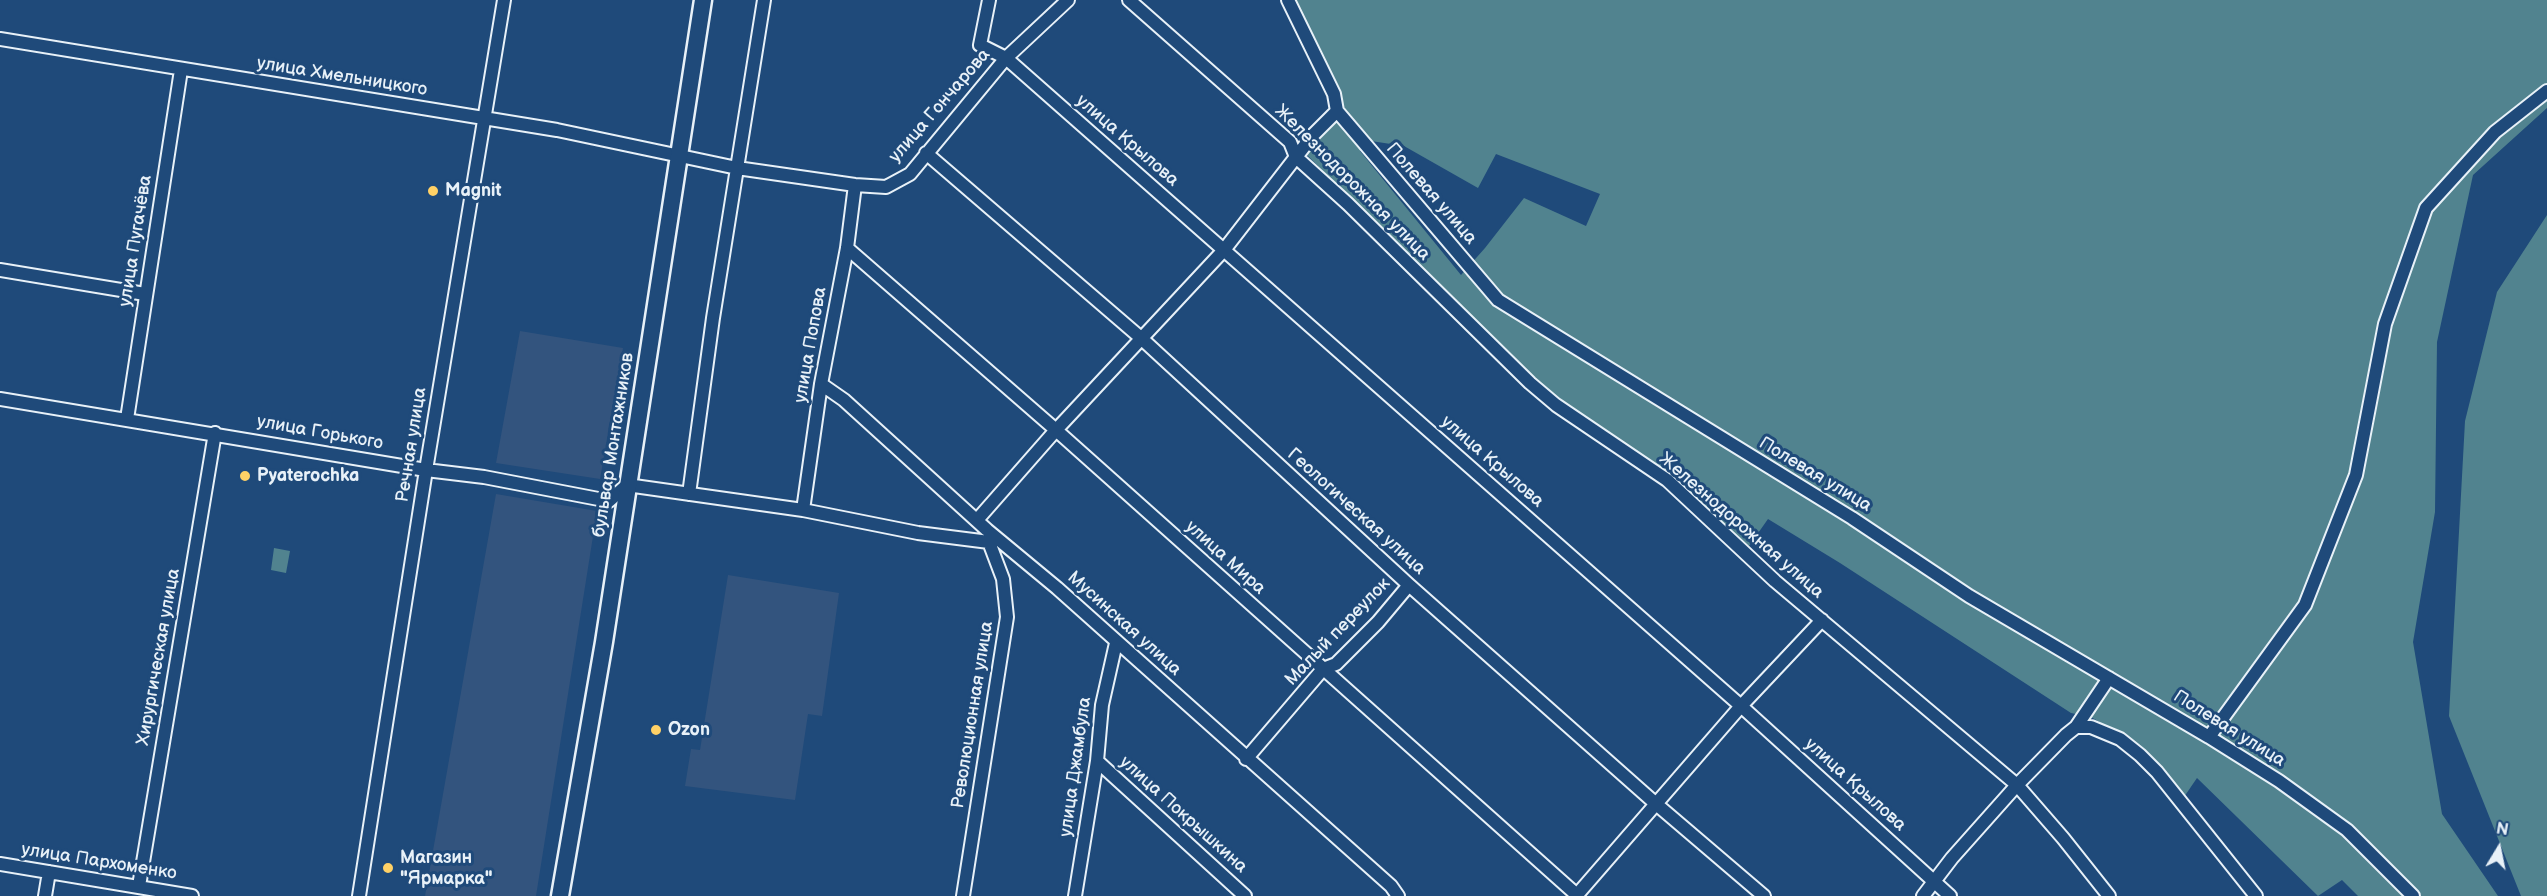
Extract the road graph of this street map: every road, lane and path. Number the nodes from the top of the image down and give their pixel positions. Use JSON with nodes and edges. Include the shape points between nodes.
{"nodes":[{"id":1,"x":504,"y":0,"type":"edge"},
{"id":2,"x":703,"y":0,"type":"edge"},
{"id":3,"x":764,"y":0,"type":"edge"},
{"id":4,"x":989,"y":0,"type":"edge"},
{"id":5,"x":1068,"y":0,"type":"edge"},
{"id":6,"x":1129,"y":0,"type":"edge"},
{"id":7,"x":1288,"y":0,"type":"edge"},
{"id":8,"x":0,"y":39,"type":"edge"},
{"id":9,"x":1006,"y":58,"type":"junction"},
{"id":10,"x":181,"y":70,"type":"junction"},
{"id":11,"x":2547,"y":91,"type":"edge"},
{"id":12,"x":1337,"y":111,"type":"junction"},
{"id":13,"x":484,"y":119,"type":"junction"},
{"id":14,"x":926,"y":153,"type":"junction"},
{"id":15,"x":678,"y":156,"type":"junction"},
{"id":16,"x":1296,"y":158,"type":"junction"},
{"id":17,"x":737,"y":168,"type":"junction"},
{"id":18,"x":855,"y":186,"type":"junction"},
{"id":19,"x":847,"y":248,"type":"junction"},
{"id":20,"x":1224,"y":250,"type":"junction"},
{"id":21,"x":0,"y":270,"type":"edge"},
{"id":22,"x":145,"y":294,"type":"junction"},
{"id":23,"x":1140,"y":338,"type":"junction"},
{"id":24,"x":821,"y":384,"type":"junction"},
{"id":25,"x":0,"y":399,"type":"edge"},
{"id":26,"x":127,"y":419,"type":"junction"},
{"id":27,"x":1056,"y":430,"type":"junction"},
{"id":28,"x":215,"y":433,"type":"junction"},
{"id":29,"x":426,"y":470,"type":"junction"},
{"id":30,"x":627,"y":485,"type":"junction"},
{"id":31,"x":689,"y":494,"type":"junction"},
{"id":32,"x":802,"y":510,"type":"junction"},
{"id":33,"x":977,"y":520,"type":"junction"},
{"id":34,"x":992,"y":540,"type":"junction"},
{"id":35,"x":1409,"y":585,"type":"junction"},
{"id":36,"x":1822,"y":620,"type":"junction"},
{"id":37,"x":1116,"y":643,"type":"junction"},
{"id":38,"x":1323,"y":669,"type":"junction"},
{"id":39,"x":2109,"y":678,"type":"junction"},
{"id":40,"x":1741,"y":706,"type":"junction"},
{"id":41,"x":2076,"y":727,"type":"junction"},
{"id":42,"x":2210,"y":737,"type":"junction"},
{"id":43,"x":1246,"y":759,"type":"junction"},
{"id":44,"x":1097,"y":761,"type":"junction"},
{"id":45,"x":2017,"y":785,"type":"junction"},
{"id":46,"x":1655,"y":803,"type":"junction"},
{"id":47,"x":0,"y":864,"type":"edge"},
{"id":48,"x":49,"y":872,"type":"junction"},
{"id":49,"x":1935,"y":881,"type":"junction"},
{"id":50,"x":139,"y":886,"type":"junction"},
{"id":51,"x":45,"y":896,"type":"edge"},
{"id":52,"x":192,"y":896,"type":"edge"},
{"id":53,"x":359,"y":896,"type":"edge"},
{"id":54,"x":560,"y":896,"type":"edge"},
{"id":55,"x":963,"y":896,"type":"edge"},
{"id":56,"x":1075,"y":896,"type":"edge"},
{"id":57,"x":1245,"y":896,"type":"edge"},
{"id":58,"x":1398,"y":896,"type":"edge"},
{"id":59,"x":1577,"y":896,"type":"edge"},
{"id":60,"x":1764,"y":896,"type":"edge"},
{"id":61,"x":1923,"y":896,"type":"edge"},
{"id":62,"x":1950,"y":896,"type":"edge"},
{"id":63,"x":2109,"y":896,"type":"edge"},
{"id":64,"x":2256,"y":896,"type":"edge"},
{"id":65,"x":2413,"y":896,"type":"edge"}],
"edges":[{"from":1,"to":13,"type":"street","name":"Речная улица"},
{"from":2,"to":15,"type":"street","name":"бульвар Монтажников"},
{"from":3,"to":17,"type":"street"},
{"from":4,"to":9,"type":"street","name":"улица Крылова","via":[[980,45]]},
{"from":5,"to":9,"type":"street","name":"улица Гончарова"},
{"from":6,"to":16,"type":"street","name":"Железнодорожная улица","via":[[1290,142]]},
{"from":7,"to":12,"type":"street","name":"Полевая улица","via":[[1334,94]]},
{"from":8,"to":10,"type":"street","name":"улица Хмельницкого"},
{"from":9,"to":14,"type":"street","name":"улица Гончарова"},
{"from":9,"to":20,"type":"street","name":"улица Крылова"},
{"from":10,"to":13,"type":"street","name":"улица Хмельницкого"},
{"from":10,"to":22,"type":"street","name":"улица Пугачёва"},
{"from":11,"to":42,"type":"street","via":[[2495,132],[2426,208],[2385,324],[2356,475],[2305,605]]},
{"from":12,"to":16,"type":"street"},
{"from":12,"to":39,"type":"street","name":"Полевая улица","via":[[1498,300],[1852,518],[1969,596]]},
{"from":13,"to":15,"type":"street","name":"улица Хмельницкого"},
{"from":13,"to":29,"type":"street","name":"Речная улица"},
{"from":14,"to":18,"type":"street","name":"улица Гончарова","via":[[910,174],[886,187]]},
{"from":14,"to":23,"type":"street","name":"Геологическая улица"},
{"from":15,"to":17,"type":"street","name":"улица Гончарова"},
{"from":15,"to":30,"type":"street","name":"бульвар Монтажников"},
{"from":16,"to":20,"type":"street"},
{"from":16,"to":36,"type":"street","name":"Железнодорожная улица","via":[[1556,405],[1667,480],[1734,545]]},
{"from":17,"to":18,"type":"street","name":"улица Гончарова"},
{"from":17,"to":31,"type":"street"},
{"from":18,"to":19,"type":"street","name":"улица Попова"},
{"from":19,"to":24,"type":"street","name":"улица Попова"},
{"from":19,"to":27,"type":"street","name":"улица Мира"},
{"from":20,"to":23,"type":"street"},
{"from":20,"to":40,"type":"street","name":"улица Крылова"},
{"from":21,"to":22,"type":"street"},
{"from":22,"to":26,"type":"street","name":"улица Пугачёва"},
{"from":23,"to":27,"type":"street"},
{"from":23,"to":35,"type":"street","name":"Геологическая улица"},
{"from":24,"to":32,"type":"street","name":"улица Попова"},
{"from":24,"to":33,"type":"street","name":"Мусинская улица","via":[[844,400]]},
{"from":25,"to":26,"type":"street","name":"улица Горького"},
{"from":26,"to":28,"type":"street","name":"улица Горького"},
{"from":27,"to":33,"type":"street"},
{"from":27,"to":38,"type":"street","name":"улица Мира"},
{"from":28,"to":29,"type":"street","name":"улица Горького"},
{"from":28,"to":50,"type":"street","name":"Хирургическая улица"},
{"from":29,"to":30,"type":"street","name":"улица Горького","via":[[609,501]]},
{"from":29,"to":53,"type":"street","name":"Речная улица"},
{"from":30,"to":31,"type":"street"},
{"from":30,"to":54,"type":"street","name":"бульвар Монтажников"},
{"from":31,"to":32,"type":"street"},
{"from":32,"to":34,"type":"street","via":[[918,533]]},
{"from":33,"to":34,"type":"street","name":"Мусинская улица"},
{"from":34,"to":37,"type":"street","name":"Мусинская улица","via":[[1057,588]]},
{"from":34,"to":55,"type":"street","name":"Революционная улица","via":[[1003,579],[1007,617]]},
{"from":35,"to":38,"type":"street","name":"Малый переулок","via":[[1336,664]]},
{"from":35,"to":46,"type":"street","name":"Геологическая улица"},
{"from":36,"to":40,"type":"street"},
{"from":36,"to":45,"type":"street","name":"Железнодорожная улица"},
{"from":37,"to":43,"type":"street","name":"Мусинская улица"},
{"from":37,"to":44,"type":"street","name":"улица Джамбула","via":[[1102,705]]},
{"from":38,"to":43,"type":"street","name":"Малый переулок"},
{"from":38,"to":59,"type":"street","name":"улица Мира"},
{"from":39,"to":41,"type":"street"},
{"from":39,"to":42,"type":"street","name":"Полевая улица"},
{"from":40,"to":46,"type":"street"},
{"from":40,"to":49,"type":"street","name":"улица Крылова"},
{"from":41,"to":45,"type":"street"},
{"from":41,"to":64,"type":"street","via":[[2105,732],[2140,754]]},
{"from":42,"to":65,"type":"street","name":"Полевая улица","via":[[2322,810]]},
{"from":43,"to":58,"type":"street","name":"Мусинская улица"},
{"from":44,"to":56,"type":"street","name":"улица Джамбула"},
{"from":44,"to":57,"type":"street","name":"улица Покрышкина"},
{"from":45,"to":49,"type":"street"},
{"from":45,"to":63,"type":"street","name":"Железнодорожная улица"},
{"from":46,"to":59,"type":"street"},
{"from":46,"to":60,"type":"street","name":"Геологическая улица"},
{"from":47,"to":48,"type":"street","name":"улица Пархоменко"},
{"from":48,"to":50,"type":"street","name":"улица Пархоменко"},
{"from":48,"to":51,"type":"street"},
{"from":49,"to":61,"type":"street"},
{"from":49,"to":62,"type":"street","name":"улица Крылова"},
{"from":50,"to":52,"type":"street","name":"улица Пархоменко"}]}
